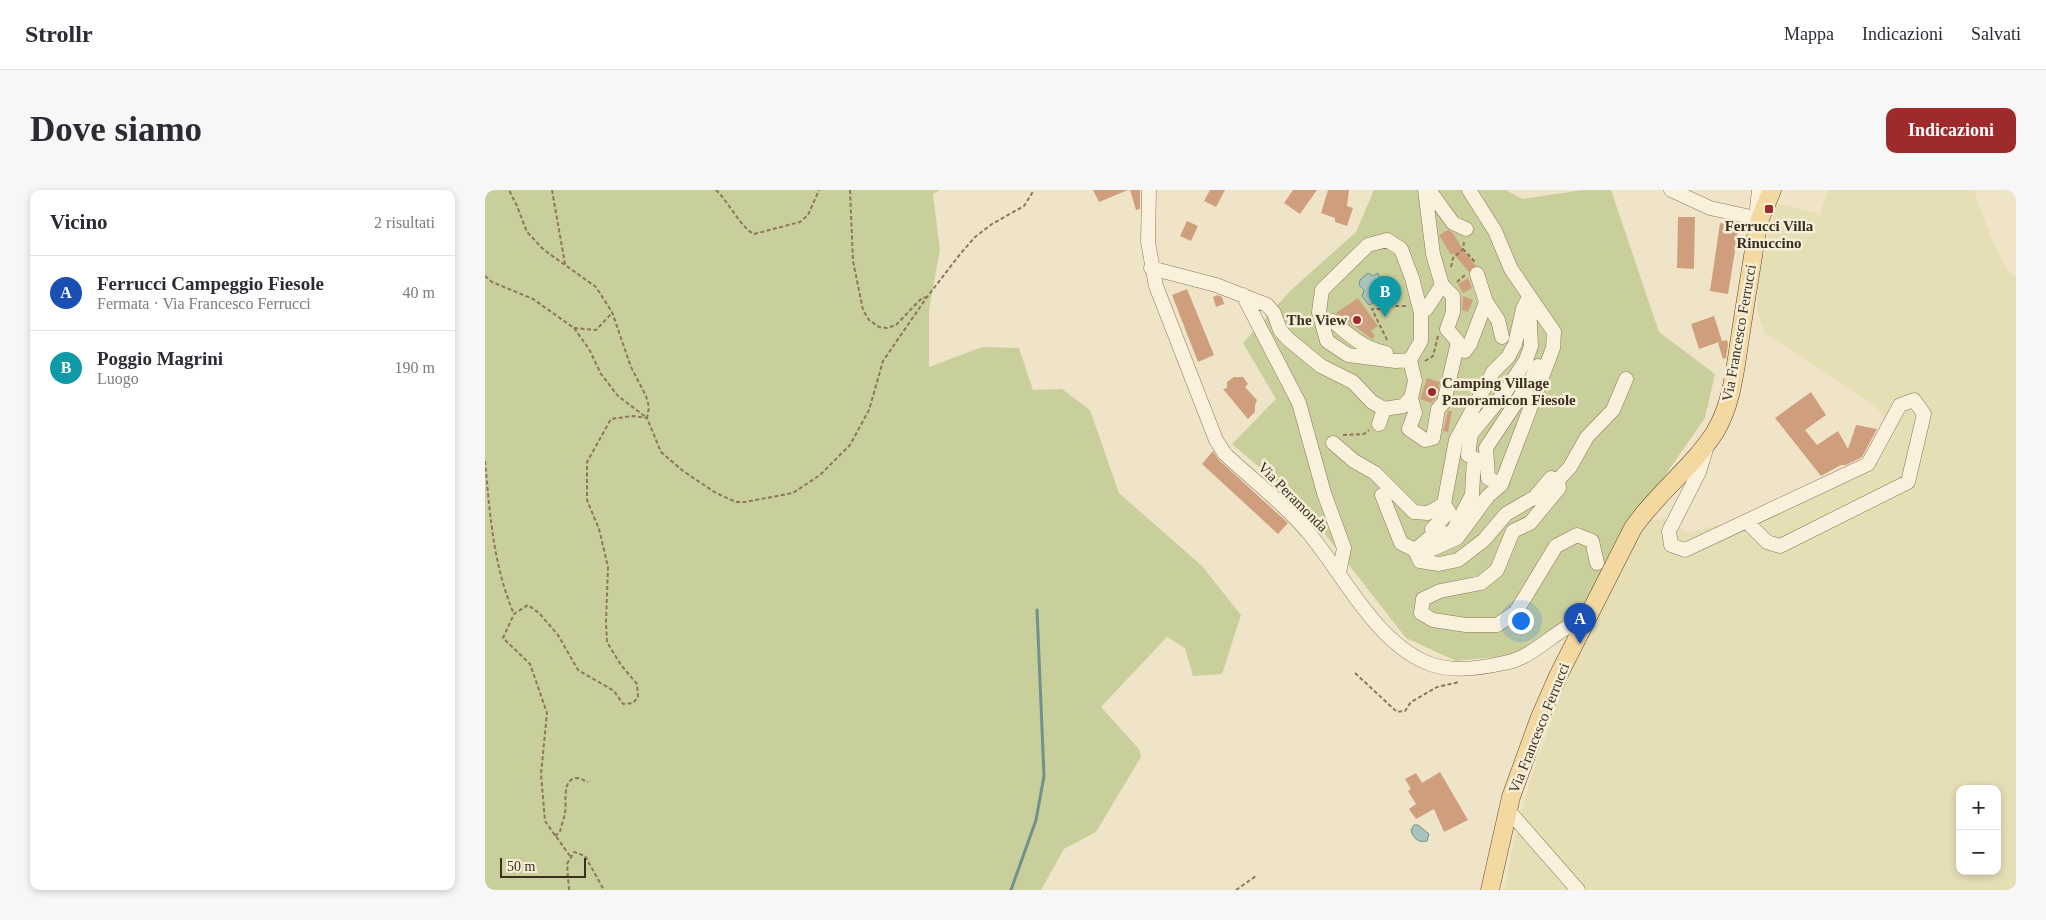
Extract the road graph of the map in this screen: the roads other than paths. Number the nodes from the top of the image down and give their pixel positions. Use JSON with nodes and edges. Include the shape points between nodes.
{"nodes":[{"id":1,"x":1149,"y":190,"type":"edge"},
{"id":2,"x":1425,"y":190,"type":"edge"},
{"id":3,"x":1429,"y":190,"type":"edge"},
{"id":4,"x":1469,"y":190,"type":"edge"},
{"id":5,"x":1671,"y":190,"type":"edge"},
{"id":6,"x":1759,"y":190,"type":"edge"},
{"id":7,"x":1772,"y":190,"type":"edge"},
{"id":8,"x":1760,"y":219,"type":"junction"},
{"id":9,"x":1466,"y":229,"type":"dead end"},
{"id":10,"x":1151,"y":268,"type":"junction"},
{"id":11,"x":1472,"y":273,"type":"road end"},
{"id":12,"x":1444,"y":288,"type":"junction"},
{"id":13,"x":1243,"y":295,"type":"junction"},
{"id":14,"x":1529,"y":297,"type":"junction"},
{"id":15,"x":1486,"y":302,"type":"junction"},
{"id":16,"x":1420,"y":310,"type":"junction"},
{"id":17,"x":1333,"y":321,"type":"dead end"},
{"id":18,"x":1502,"y":337,"type":"dead end"},
{"id":19,"x":1457,"y":342,"type":"junction"},
{"id":20,"x":1553,"y":348,"type":"junction"},
{"id":21,"x":1405,"y":360,"type":"junction"},
{"id":22,"x":1625,"y":379,"type":"dead end"},
{"id":23,"x":1411,"y":398,"type":"junction"},
{"id":24,"x":1381,"y":407,"type":"junction"},
{"id":25,"x":1379,"y":424,"type":"road end"},
{"id":26,"x":1709,"y":440,"type":"junction"},
{"id":27,"x":1333,"y":442,"type":"road end"},
{"id":28,"x":1557,"y":480,"type":"junction"},
{"id":29,"x":1501,"y":484,"type":"junction"},
{"id":30,"x":1382,"y":495,"type":"dead end"},
{"id":31,"x":1444,"y":504,"type":"junction"},
{"id":32,"x":1747,"y":522,"type":"junction"},
{"id":33,"x":1433,"y":534,"type":"junction"},
{"id":34,"x":1418,"y":556,"type":"junction"},
{"id":35,"x":1597,"y":563,"type":"dead end"},
{"id":36,"x":1339,"y":573,"type":"junction"},
{"id":37,"x":1587,"y":619,"type":"junction"},
{"id":38,"x":1507,"y":809,"type":"junction"},
{"id":39,"x":1490,"y":890,"type":"edge"},
{"id":40,"x":1578,"y":890,"type":"edge"}],
"edges":[{"from":1,"to":10,"type":"street","name":"Via Peramonda"},
{"from":2,"to":12,"type":"street","via":[[1433,254]]},
{"from":3,"to":9,"type":"street","via":[[1453,223]]},
{"from":4,"to":14,"type":"street","via":[[1495,231],[1511,269]]},
{"from":5,"to":8,"type":"street","via":[[1710,208]]},
{"from":6,"to":8,"type":"street","via":[[1757,209]]},
{"from":7,"to":8,"type":"main road","name":"Via Francesco Ferrucci"},
{"from":8,"to":26,"type":"main road","name":"Via Francesco Ferrucci","via":[[1730,398]]},
{"from":10,"to":13,"type":"street"},
{"from":10,"to":36,"type":"street","name":"Via Peramonda","via":[[1162,305],[1220,448],[1303,527]]},
{"from":11,"to":15,"type":"street"},
{"from":12,"to":16,"type":"street","via":[[1427,308]]},
{"from":12,"to":19,"type":"street","via":[[1453,296],[1453,312],[1447,329]]},
{"from":13,"to":24,"type":"street","via":[[1270,308],[1288,339],[1321,366],[1353,382]]},
{"from":13,"to":36,"type":"street","via":[[1299,403],[1324,493],[1344,548]]},
{"from":14,"to":20,"type":"street","via":[[1554,332]]},
{"from":14,"to":31,"type":"street","via":[[1508,358],[1493,372],[1456,440]]},
{"from":14,"to":33,"type":"street","via":[[1531,346],[1526,360],[1471,434],[1468,455],[1474,458],[1471,495],[1452,533]]},
{"from":15,"to":18,"type":"street","via":[[1498,320]]},
{"from":15,"to":19,"type":"street","via":[[1465,351]]},
{"from":16,"to":21,"type":"street","via":[[1421,340]]},
{"from":16,"to":21,"type":"street","via":[[1401,249],[1387,240],[1368,245],[1322,290],[1319,312],[1327,341],[1348,355]]},
{"from":17,"to":21,"type":"street","via":[[1355,341]]},
{"from":19,"to":23,"type":"street","via":[[1433,438],[1425,440],[1409,429],[1415,413]]},
{"from":20,"to":29,"type":"street"},
{"from":20,"to":29,"type":"street","via":[[1539,363],[1486,448],[1488,478]]},
{"from":21,"to":23,"type":"street","via":[[1415,381]]},
{"from":22,"to":28,"type":"street","via":[[1613,410],[1587,437],[1570,467]]},
{"from":23,"to":24,"type":"street","via":[[1403,406]]},
{"from":24,"to":25,"type":"street"},
{"from":26,"to":32,"type":"street","via":[[1699,472],[1669,531],[1671,544],[1685,550]]},
{"from":26,"to":37,"type":"main road","name":"Via Francesco Ferrucci","via":[[1641,516]]},
{"from":27,"to":31,"type":"street","via":[[1354,461],[1375,472],[1414,512],[1428,513]]},
{"from":28,"to":34,"type":"street","via":[[1551,478],[1535,497],[1506,514],[1484,540],[1458,560],[1439,564]]},
{"from":28,"to":35,"type":"street","via":[[1559,488],[1530,523],[1513,531],[1497,570],[1481,583],[1440,591],[1423,599],[1421,613],[1433,620],[1497,625],[1516,612],[1557,546],[1577,535],[1592,541]]},
{"from":29,"to":34,"type":"street","via":[[1457,538]]},
{"from":30,"to":34,"type":"street","via":[[1401,543]]},
{"from":31,"to":33,"type":"street","via":[[1449,512],[1432,528]]},
{"from":32,"to":32,"type":"street","via":[[1868,464],[1900,405],[1914,400],[1924,414],[1908,482],[1780,546],[1767,542]]},
{"from":33,"to":34,"type":"street"},
{"from":36,"to":37,"type":"street","name":"Via Peramonda","via":[[1379,626],[1405,649],[1433,665],[1446,668],[1468,668],[1520,658],[1568,626]]},
{"from":37,"to":38,"type":"main road","name":"Via Francesco Ferrucci","via":[[1553,686]]},
{"from":38,"to":39,"type":"main road","name":"Via Francesco Ferrucci"},
{"from":38,"to":40,"type":"street","name":"Via Francesco Ferrucci"}]}
